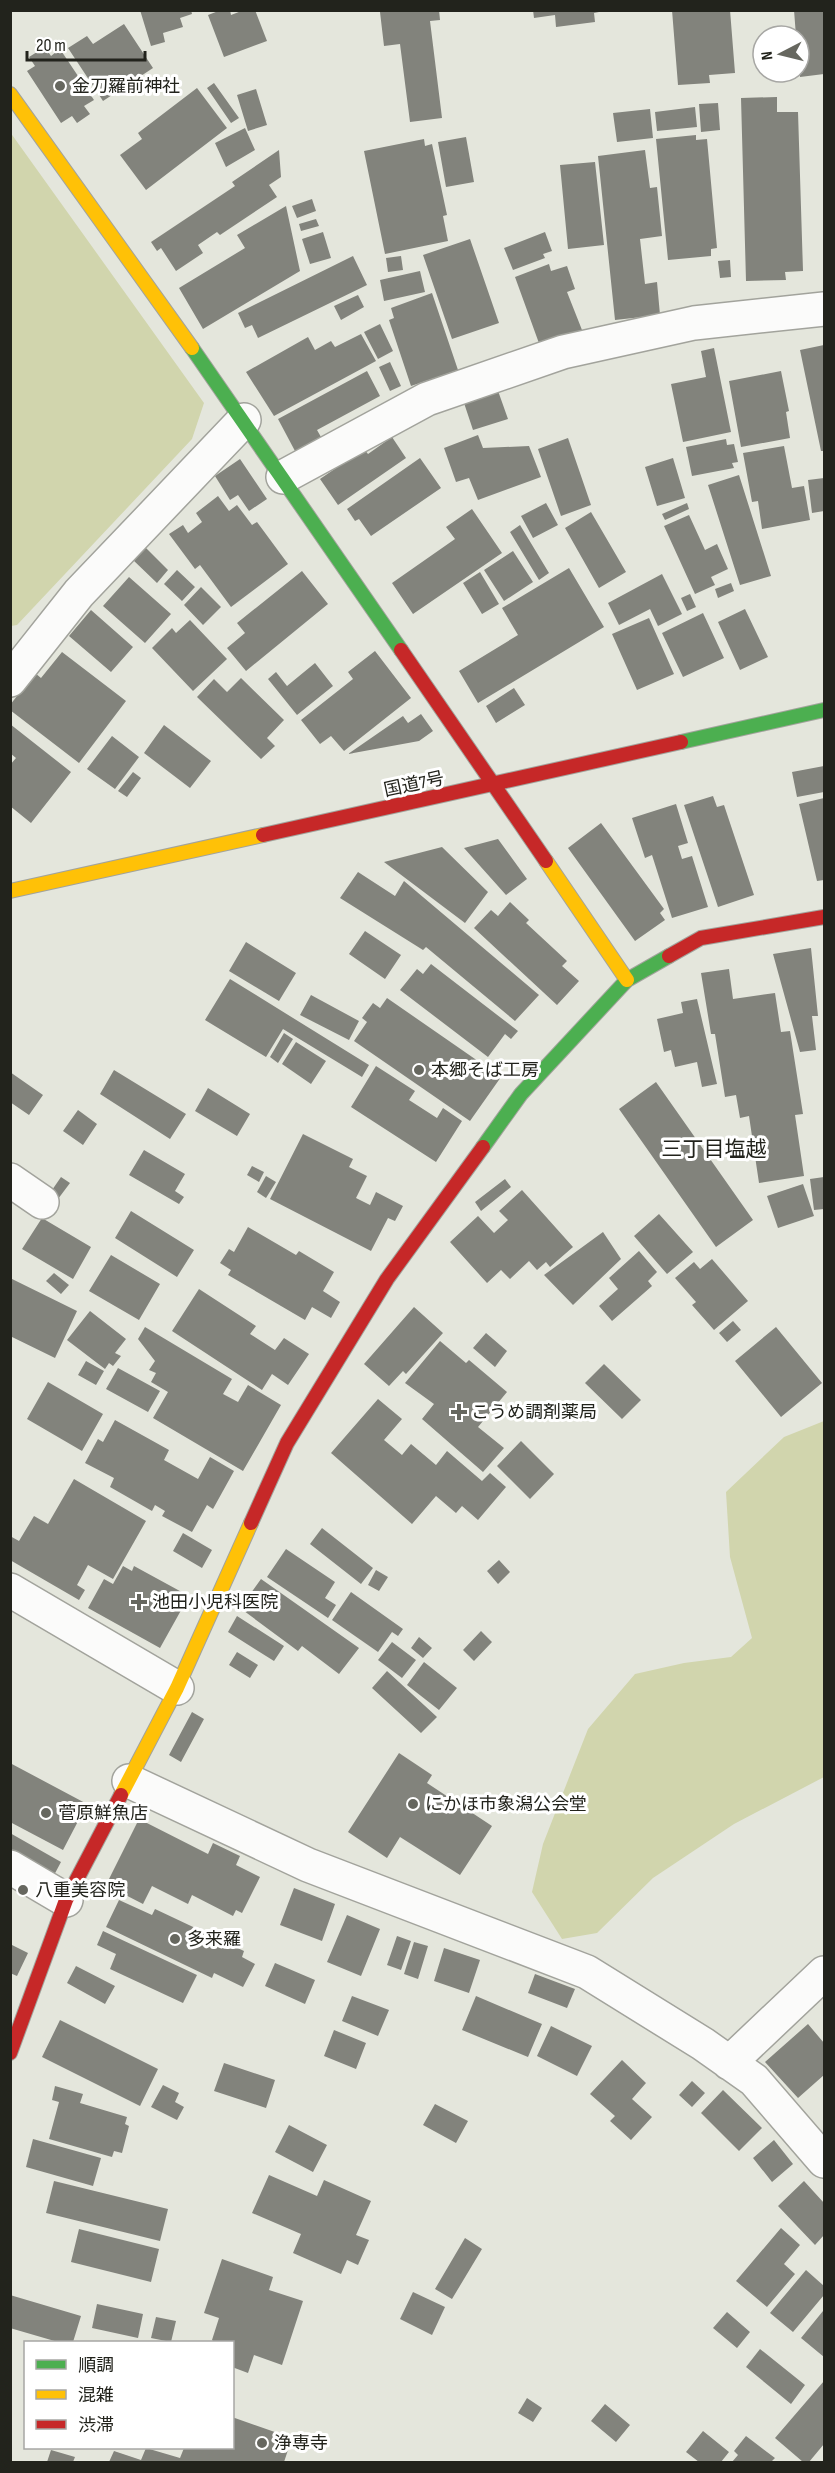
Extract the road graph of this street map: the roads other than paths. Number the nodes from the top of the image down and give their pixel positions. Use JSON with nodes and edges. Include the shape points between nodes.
{"nodes":[{"id":1,"x":10,"y":94,"type":"edge"},
{"id":2,"x":825,"y":309,"type":"edge"},
{"id":3,"x":244,"y":420,"type":"junction"},
{"id":4,"x":284,"y":477,"type":"junction"},
{"id":5,"x":10,"y":680,"type":"edge"},
{"id":6,"x":825,"y":710,"type":"edge"},
{"id":7,"x":492,"y":785,"type":"junction"},
{"id":8,"x":10,"y":891,"type":"edge"},
{"id":9,"x":825,"y":917,"type":"edge"},
{"id":10,"x":627,"y":980,"type":"junction"},
{"id":11,"x":10,"y":1180,"type":"edge"},
{"id":12,"x":42,"y":1202,"type":"dead end"},
{"id":13,"x":10,"y":1590,"type":"edge"},
{"id":14,"x":177,"y":1688,"type":"junction"},
{"id":15,"x":129,"y":1781,"type":"junction"},
{"id":16,"x":10,"y":1867,"type":"edge"},
{"id":17,"x":66,"y":1900,"type":"junction"},
{"id":18,"x":825,"y":1973,"type":"edge"},
{"id":19,"x":10,"y":2053,"type":"edge"},
{"id":20,"x":729,"y":2063,"type":"junction"},
{"id":21,"x":825,"y":2161,"type":"edge"}],
"edges":[{"from":1,"to":3,"type":"main road"},
{"from":2,"to":4,"type":"street","via":[[694,323],[563,352],[427,399]]},
{"from":3,"to":4,"type":"main road"},
{"from":3,"to":5,"type":"street","via":[[79,593]]},
{"from":4,"to":7,"type":"main road"},
{"from":6,"to":7,"type":"main road","name":"国道7号"},
{"from":7,"to":8,"type":"main road","name":"国道7号"},
{"from":7,"to":10,"type":"main road"},
{"from":9,"to":10,"type":"main road","via":[[700,938]]},
{"from":10,"to":14,"type":"main road","via":[[521,1094],[387,1279],[287,1443]]},
{"from":11,"to":12,"type":"street"},
{"from":13,"to":14,"type":"street"},
{"from":14,"to":15,"type":"main road"},
{"from":15,"to":17,"type":"main road"},
{"from":15,"to":20,"type":"street","via":[[308,1865],[587,1972]]},
{"from":16,"to":17,"type":"street"},
{"from":17,"to":19,"type":"main road"},
{"from":18,"to":20,"type":"street"},
{"from":20,"to":21,"type":"street","via":[[754,2080]]}]}
